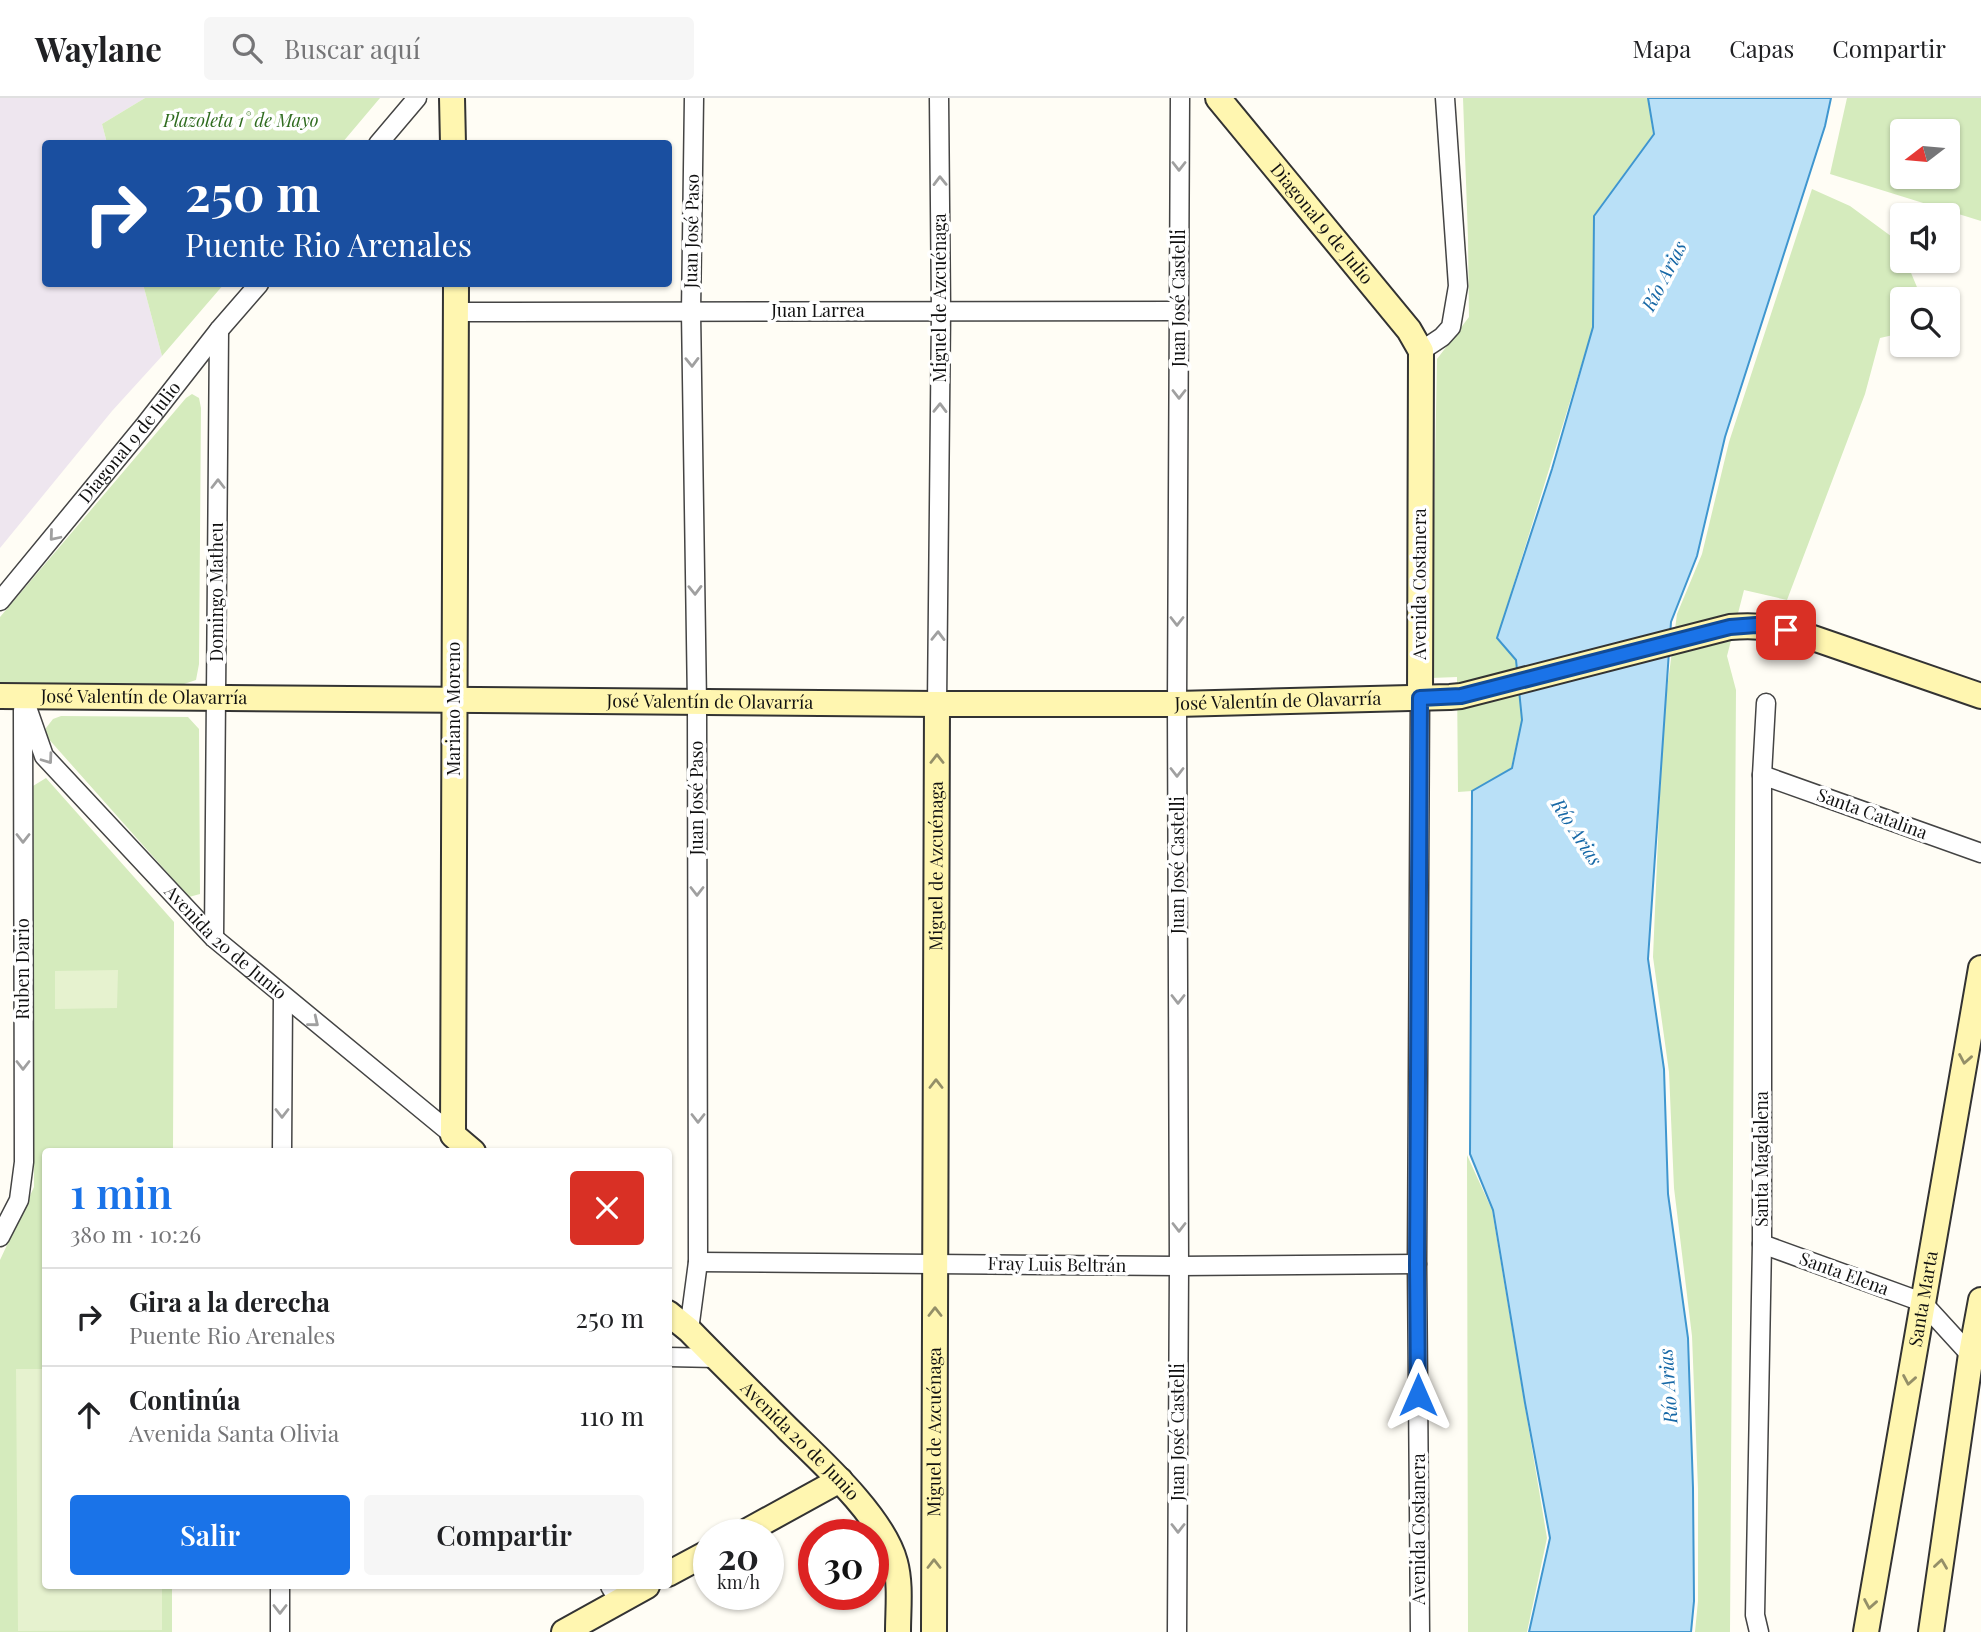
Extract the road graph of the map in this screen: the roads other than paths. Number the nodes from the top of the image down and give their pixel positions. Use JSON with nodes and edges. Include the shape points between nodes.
{"nodes":[{"id":1,"x":417,"y":98,"type":"edge"},
{"id":2,"x":452,"y":98,"type":"edge"},
{"id":3,"x":694,"y":98,"type":"edge"},
{"id":4,"x":939,"y":98,"type":"edge"},
{"id":5,"x":1180,"y":98,"type":"edge"},
{"id":6,"x":1218,"y":98,"type":"edge"},
{"id":7,"x":1445,"y":98,"type":"edge"},
{"id":8,"x":381,"y":140,"type":"edge"},
{"id":9,"x":453,"y":140,"type":"edge"},
{"id":10,"x":256,"y":287,"type":"edge"},
{"id":11,"x":456,"y":287,"type":"edge"},
{"id":12,"x":941,"y":311,"type":"junction"},
{"id":13,"x":456,"y":312,"type":"junction"},
{"id":14,"x":691,"y":312,"type":"junction"},
{"id":15,"x":1179,"y":312,"type":"junction"},
{"id":16,"x":219,"y":330,"type":"junction"},
{"id":17,"x":1421,"y":351,"type":"junction"},
{"id":18,"x":0,"y":601,"type":"edge"},
{"id":19,"x":11,"y":696,"type":"edge"},
{"id":20,"x":1981,"y":696,"type":"edge"},
{"id":21,"x":1420,"y":698,"type":"junction"},
{"id":22,"x":216,"y":699,"type":"junction"},
{"id":23,"x":454,"y":701,"type":"junction"},
{"id":24,"x":697,"y":702,"type":"junction"},
{"id":25,"x":1766,"y":703,"type":"dead end"},
{"id":26,"x":937,"y":704,"type":"junction"},
{"id":27,"x":1177,"y":704,"type":"junction"},
{"id":28,"x":1762,"y":775,"type":"junction"},
{"id":29,"x":1981,"y":853,"type":"edge"},
{"id":30,"x":214,"y":937,"type":"junction"},
{"id":31,"x":1981,"y":968,"type":"edge"},
{"id":32,"x":283,"y":996,"type":"junction"},
{"id":33,"x":453,"y":1135,"type":"junction"},
{"id":34,"x":282,"y":1148,"type":"edge"},
{"id":35,"x":468,"y":1148,"type":"edge"},
{"id":36,"x":0,"y":1237,"type":"edge"},
{"id":37,"x":1762,"y":1244,"type":"junction"},
{"id":38,"x":698,"y":1262,"type":"junction"},
{"id":39,"x":935,"y":1264,"type":"junction"},
{"id":40,"x":1417,"y":1264,"type":"junction"},
{"id":41,"x":1179,"y":1266,"type":"junction"},
{"id":42,"x":1981,"y":1300,"type":"edge"},
{"id":43,"x":1922,"y":1302,"type":"junction"},
{"id":44,"x":672,"y":1316,"type":"edge"},
{"id":45,"x":689,"y":1330,"type":"junction"},
{"id":46,"x":1978,"y":1356,"type":"edge"},
{"id":47,"x":672,"y":1357,"type":"edge"},
{"id":48,"x":716,"y":1358,"type":"junction"},
{"id":49,"x":840,"y":1480,"type":"junction"},
{"id":50,"x":769,"y":1519,"type":"edge"},
{"id":51,"x":693,"y":1561,"type":"edge"},
{"id":52,"x":672,"y":1572,"type":"edge"},
{"id":53,"x":280,"y":1589,"type":"edge"},
{"id":54,"x":633,"y":1589,"type":"edge"},
{"id":55,"x":614,"y":1593,"type":"edge"},
{"id":56,"x":1757,"y":1623,"type":"edge"},
{"id":57,"x":280,"y":1632,"type":"edge"},
{"id":58,"x":564,"y":1632,"type":"edge"},
{"id":59,"x":898,"y":1632,"type":"edge"},
{"id":60,"x":934,"y":1632,"type":"edge"},
{"id":61,"x":1177,"y":1632,"type":"edge"},
{"id":62,"x":1420,"y":1632,"type":"edge"},
{"id":63,"x":1866,"y":1632,"type":"edge"},
{"id":64,"x":1931,"y":1632,"type":"edge"}],
"edges":[{"from":1,"to":8,"type":"street"},
{"from":2,"to":9,"type":"main road"},
{"from":3,"to":14,"type":"street","name":"Juan José Paso"},
{"from":12,"to":4,"type":"street","name":"Miguel de Azcuénaga","one_way":true},
{"from":5,"to":15,"type":"street","name":"Juan José Castelli","one_way":true},
{"from":6,"to":17,"type":"main road","name":"Diagonal 9 de Julio","via":[[1409,330]]},
{"from":7,"to":17,"type":"street","via":[[1457,297],[1451,327]]},
{"from":10,"to":16,"type":"street","name":"Diagonal 9 de Julio"},
{"from":11,"to":13,"type":"main road","name":"Mariano Moreno"},
{"from":12,"to":14,"type":"street","name":"Juan Larrea"},
{"from":12,"to":15,"type":"street","name":"Juan Larrea"},
{"from":26,"to":12,"type":"street","name":"Miguel de Azcuénaga","one_way":true},
{"from":13,"to":14,"type":"street","name":"Juan Larrea"},
{"from":13,"to":23,"type":"main road","name":"Mariano Moreno"},
{"from":14,"to":24,"type":"street","name":"Juan José Paso","one_way":true},
{"from":15,"to":27,"type":"street","name":"Juan José Castelli","one_way":true},
{"from":16,"to":18,"type":"street","name":"Diagonal 9 de Julio","one_way":true},
{"from":22,"to":16,"type":"street","name":"Domingo Matheu","one_way":true},
{"from":17,"to":21,"type":"main road","name":"Avenida Costanera"},
{"from":19,"to":22,"type":"main road","name":"José Valentín de Olavarría"},
{"from":19,"to":30,"type":"street","name":"Avenida 20 de Junio","one_way":true,"via":[[44,756]]},
{"from":19,"to":36,"type":"street","name":"Ruben Dario","one_way":true,"via":[[24,1162],[19,1200]]},
{"from":20,"to":21,"type":"main road","name":"José Valentín de Olavarría","via":[[1795,633],[1756,625],[1730,627],[1461,696]]},
{"from":21,"to":27,"type":"main road","name":"José Valentín de Olavarría"},
{"from":21,"to":40,"type":"street","name":"Avenida Costanera"},
{"from":22,"to":23,"type":"main road","name":"José Valentín de Olavarría"},
{"from":22,"to":30,"type":"street","name":"Domingo Matheu"},
{"from":23,"to":24,"type":"main road","name":"José Valentín de Olavarría"},
{"from":23,"to":33,"type":"main road","name":"Mariano Moreno"},
{"from":24,"to":26,"type":"main road","name":"José Valentín de Olavarría"},
{"from":24,"to":38,"type":"street","name":"Juan José Paso","one_way":true},
{"from":25,"to":28,"type":"street","name":"Santa Magdalena"},
{"from":26,"to":27,"type":"main road","name":"José Valentín de Olavarría"},
{"from":39,"to":26,"type":"main road","name":"Miguel de Azcuénaga","one_way":true},
{"from":27,"to":41,"type":"street","name":"Juan José Castelli","one_way":true},
{"from":28,"to":29,"type":"street","name":"Santa Catalina"},
{"from":28,"to":37,"type":"street","name":"Santa Magdalena"},
{"from":30,"to":32,"type":"street","name":"Avenida 20 de Junio"},
{"from":31,"to":43,"type":"main road","name":"Santa Marta","one_way":true},
{"from":32,"to":33,"type":"street","name":"Avenida 20 de Junio","one_way":true},
{"from":32,"to":34,"type":"street","one_way":true},
{"from":33,"to":35,"type":"main road","name":"Avenida 20 de Junio"},
{"from":37,"to":43,"type":"street","name":"Santa Elena"},
{"from":37,"to":56,"type":"street","name":"Santa Magdalena"},
{"from":38,"to":39,"type":"street","name":"Fray Luis Beltrán"},
{"from":38,"to":45,"type":"street","name":"Juan José Paso"},
{"from":39,"to":41,"type":"street","name":"Fray Luis Beltrán"},
{"from":60,"to":39,"type":"main road","name":"Miguel de Azcuénaga","one_way":true},
{"from":40,"to":41,"type":"street","name":"Fray Luis Beltrán"},
{"from":40,"to":62,"type":"street","name":"Avenida Costanera"},
{"from":41,"to":61,"type":"street","name":"Juan José Castelli","one_way":true},
{"from":42,"to":46,"type":"main road"},
{"from":43,"to":46,"type":"street","name":"Santa Elena"},
{"from":43,"to":63,"type":"main road","name":"Santa Marta","one_way":true},
{"from":44,"to":45,"type":"main road","name":"Avenida 20 de Junio"},
{"from":45,"to":48,"type":"main road","name":"Avenida 20 de Junio"},
{"from":64,"to":46,"type":"main road","one_way":true},
{"from":47,"to":48,"type":"street"},
{"from":48,"to":49,"type":"main road","name":"Avenida 20 de Junio"},
{"from":49,"to":50,"type":"main road"},
{"from":49,"to":59,"type":"main road","name":"Avenida 20 de Junio","via":[[889,1544],[898,1581]]},
{"from":51,"to":52,"type":"main road"},
{"from":53,"to":57,"type":"street","one_way":true},
{"from":54,"to":55,"type":"main road"},
{"from":55,"to":58,"type":"main road"}]}
